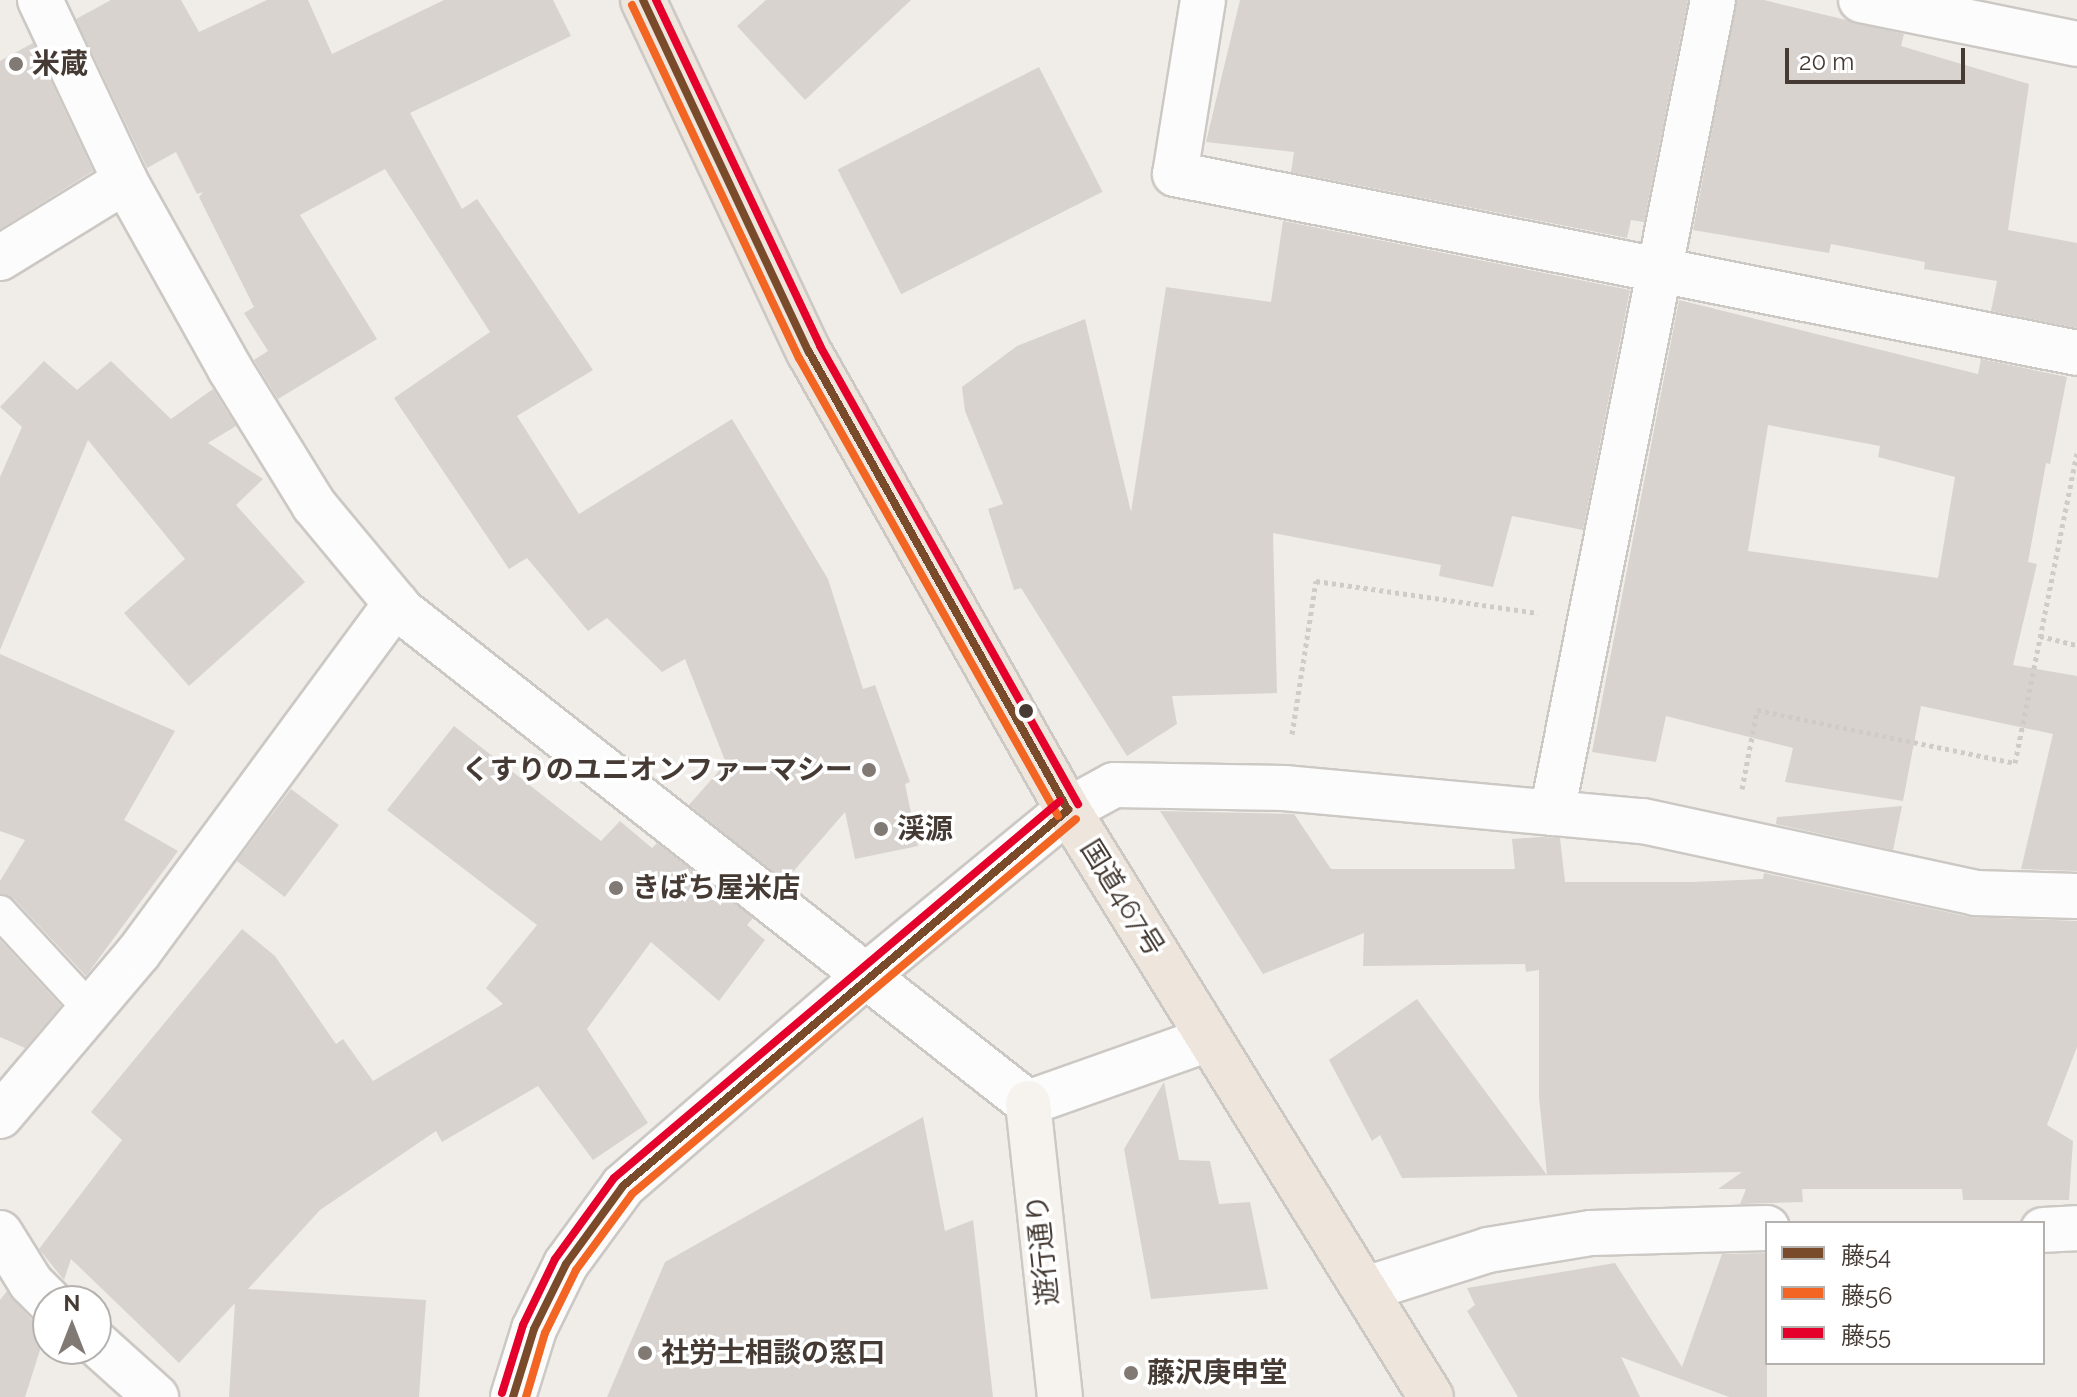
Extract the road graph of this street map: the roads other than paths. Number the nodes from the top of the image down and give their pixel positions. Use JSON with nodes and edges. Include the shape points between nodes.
{"nodes":[{"id":1,"x":643,"y":0,"type":"edge"},
{"id":2,"x":1203,"y":0,"type":"edge"},
{"id":3,"x":1713,"y":0,"type":"edge"},
{"id":4,"x":1861,"y":0,"type":"edge"},
{"id":5,"x":44,"y":1,"type":"edge"},
{"id":6,"x":2077,"y":44,"type":"edge"},
{"id":7,"x":125,"y":181,"type":"junction"},
{"id":8,"x":0,"y":258,"type":"edge"},
{"id":9,"x":1659,"y":273,"type":"junction"},
{"id":10,"x":2077,"y":353,"type":"edge"},
{"id":11,"x":396,"y":604,"type":"junction"},
{"id":12,"x":1068,"y":810,"type":"junction"},
{"id":13,"x":1552,"y":813,"type":"junction"},
{"id":14,"x":2077,"y":896,"type":"edge"},
{"id":15,"x":0,"y":912,"type":"edge"},
{"id":16,"x":868,"y":974,"type":"junction"},
{"id":17,"x":89,"y":1008,"type":"junction"},
{"id":18,"x":1209,"y":1039,"type":"junction"},
{"id":19,"x":1028,"y":1103,"type":"junction"},
{"id":20,"x":4,"y":1104,"type":"edge"},
{"id":21,"x":1765,"y":1228,"type":"edge"},
{"id":22,"x":2077,"y":1228,"type":"edge"},
{"id":23,"x":2045,"y":1230,"type":"edge"},
{"id":24,"x":0,"y":1233,"type":"edge"},
{"id":25,"x":33,"y":1285,"type":"edge"},
{"id":26,"x":1366,"y":1289,"type":"junction"},
{"id":27,"x":112,"y":1357,"type":"edge"},
{"id":28,"x":156,"y":1397,"type":"edge"},
{"id":29,"x":513,"y":1397,"type":"edge"},
{"id":30,"x":1060,"y":1397,"type":"edge"},
{"id":31,"x":1431,"y":1397,"type":"edge"}],
"edges":[{"from":1,"to":12,"type":"highway","name":"国道467号","via":[[809,352]]},
{"from":2,"to":9,"type":"street","via":[[1175,174]]},
{"from":3,"to":9,"type":"street"},
{"from":4,"to":6,"type":"street"},
{"from":5,"to":7,"type":"street"},
{"from":7,"to":8,"type":"street"},
{"from":7,"to":11,"type":"street","via":[[314,505]]},
{"from":9,"to":10,"type":"street"},
{"from":9,"to":13,"type":"street"},
{"from":11,"to":16,"type":"street","via":[[575,751]]},
{"from":11,"to":17,"type":"street","via":[[139,952]]},
{"from":12,"to":13,"type":"street","via":[[1114,785],[1284,788]]},
{"from":12,"to":16,"type":"street"},
{"from":12,"to":18,"type":"highway","name":"国道467号"},
{"from":13,"to":14,"type":"street","via":[[1643,821],[1975,893]]},
{"from":15,"to":17,"type":"lane"},
{"from":16,"to":19,"type":"street"},
{"from":16,"to":29,"type":"street","via":[[623,1186],[566,1264],[534,1329]]},
{"from":17,"to":20,"type":"street"},
{"from":18,"to":19,"type":"street"},
{"from":18,"to":26,"type":"highway","name":"国道467号"},
{"from":19,"to":30,"type":"main road","name":"遊行通り"},
{"from":21,"to":26,"type":"street","via":[[1591,1233],[1488,1250]]},
{"from":22,"to":23,"type":"street"},
{"from":24,"to":25,"type":"street"},
{"from":26,"to":31,"type":"highway","name":"国道467号"},
{"from":27,"to":28,"type":"street"}]}
